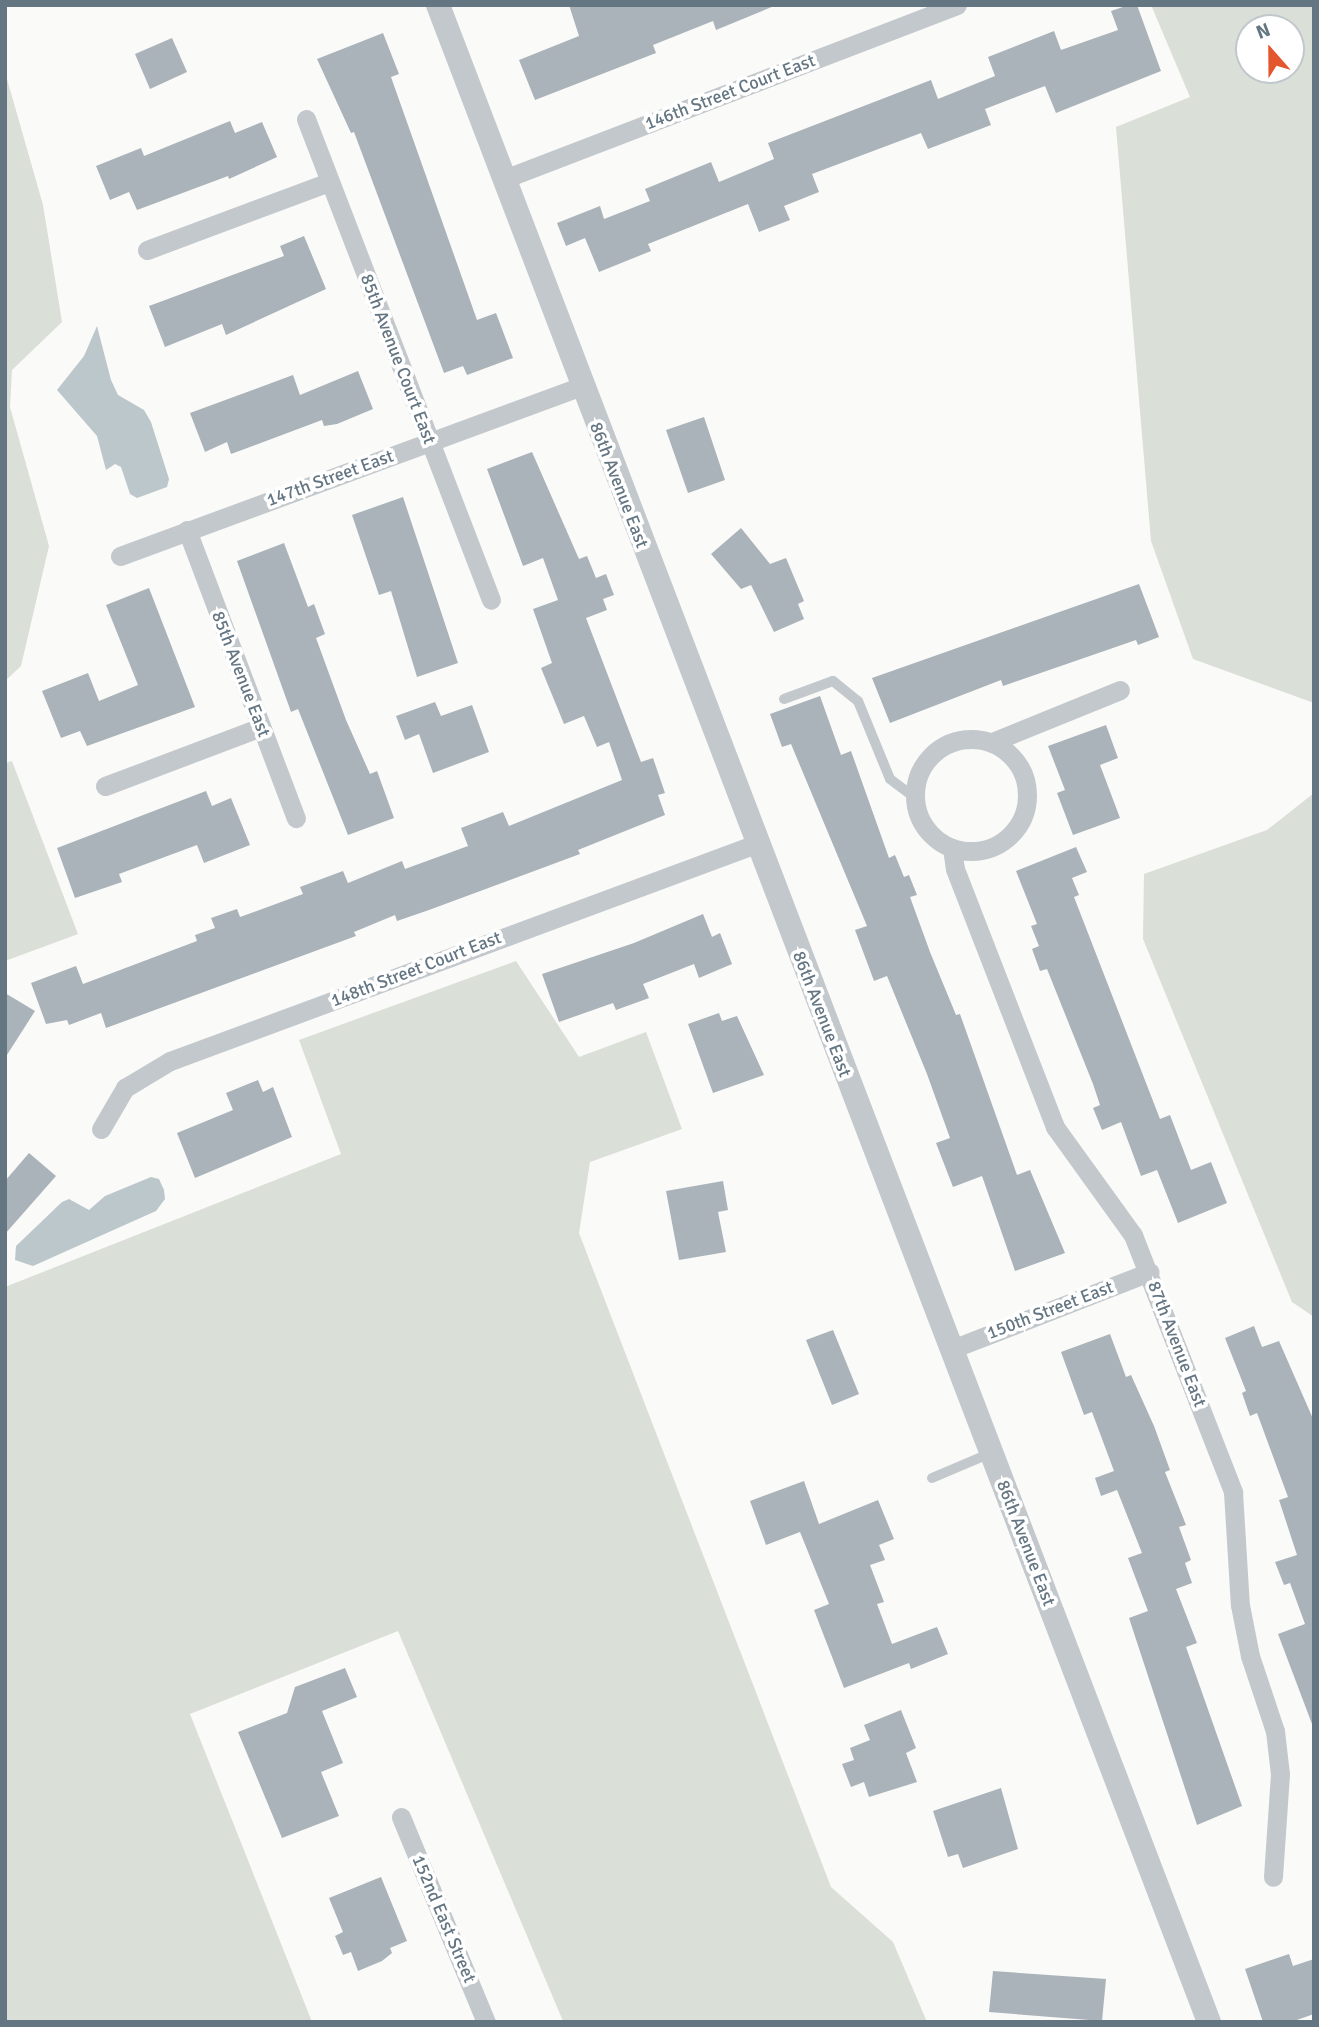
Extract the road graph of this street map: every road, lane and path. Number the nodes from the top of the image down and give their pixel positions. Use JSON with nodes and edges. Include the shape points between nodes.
{"nodes":[{"id":1,"x":438,"y":5,"type":"edge"},
{"id":2,"x":957,"y":5,"type":"edge"},
{"id":3,"x":306,"y":119,"type":"dead end"},
{"id":4,"x":504,"y":179,"type":"junction"},
{"id":5,"x":329,"y":182,"type":"junction"},
{"id":6,"x":147,"y":250,"type":"dead end"},
{"id":7,"x":581,"y":386,"type":"junction"},
{"id":8,"x":430,"y":441,"type":"junction"},
{"id":9,"x":187,"y":530,"type":"junction"},
{"id":10,"x":120,"y":556,"type":"dead end"},
{"id":11,"x":491,"y":600,"type":"dead end"},
{"id":12,"x":1120,"y":690,"type":"dead end"},
{"id":13,"x":785,"y":699,"type":"dead end"},
{"id":14,"x":261,"y":727,"type":"junction"},
{"id":15,"x":992,"y":742,"type":"junction"},
{"id":16,"x":105,"y":786,"type":"dead end"},
{"id":17,"x":914,"y":797,"type":"junction"},
{"id":18,"x":296,"y":818,"type":"dead end"},
{"id":19,"x":756,"y":844,"type":"junction"},
{"id":20,"x":952,"y":848,"type":"junction"},
{"id":21,"x":101,"y":1129,"type":"dead end"},
{"id":22,"x":1149,"y":1272,"type":"junction"},
{"id":23,"x":952,"y":1349,"type":"junction"},
{"id":24,"x":992,"y":1453,"type":"junction"},
{"id":25,"x":932,"y":1478,"type":"dead end"},
{"id":26,"x":401,"y":1817,"type":"dead end"},
{"id":27,"x":1273,"y":1877,"type":"dead end"},
{"id":28,"x":486,"y":2022,"type":"edge"},
{"id":29,"x":1209,"y":2022,"type":"edge"}],
"edges":[{"from":1,"to":4,"type":"street","name":"86th Avenue East"},
{"from":2,"to":4,"type":"street","name":"146th Street Court East"},
{"from":3,"to":5,"type":"street","name":"85th Avenue Court East"},
{"from":4,"to":7,"type":"street","name":"86th Avenue East"},
{"from":5,"to":6,"type":"street"},
{"from":5,"to":8,"type":"street","name":"85th Avenue Court East"},
{"from":7,"to":8,"type":"street","name":"147th Street East"},
{"from":7,"to":19,"type":"street","name":"86th Avenue East"},
{"from":8,"to":9,"type":"street","name":"147th Street East"},
{"from":8,"to":11,"type":"street","name":"85th Avenue Court East"},
{"from":9,"to":10,"type":"street","name":"147th Street East"},
{"from":9,"to":14,"type":"street","name":"85th Avenue East"},
{"from":12,"to":15,"type":"street"},
{"from":13,"to":17,"type":"lane","via":[[832,681],[858,701],[890,779]]},
{"from":14,"to":16,"type":"street"},
{"from":14,"to":18,"type":"street","name":"85th Avenue East"},
{"from":15,"to":17,"type":"street","via":[[973,738],[938,749],[925,762]]},
{"from":15,"to":20,"type":"street","via":[[1020,766],[1027,803],[1022,820],[995,846],[977,851]]},
{"from":17,"to":20,"type":"street","via":[[927,831]]},
{"from":19,"to":21,"type":"street","name":"148th Street Court East","via":[[170,1061],[125,1088]]},
{"from":19,"to":23,"type":"street","name":"86th Avenue East"},
{"from":20,"to":22,"type":"street","name":"87th Avenue East","via":[[955,869],[1055,1126],[1110,1199]]},
{"from":22,"to":23,"type":"street","name":"150th Street East"},
{"from":22,"to":27,"type":"street","name":"87th Avenue East","via":[[1233,1492],[1240,1605],[1250,1656],[1275,1731],[1280,1774]]},
{"from":23,"to":24,"type":"street","name":"86th Avenue East"},
{"from":24,"to":25,"type":"lane"},
{"from":24,"to":29,"type":"street","name":"86th Avenue East"},
{"from":26,"to":28,"type":"street","name":"152nd East Street"}]}
